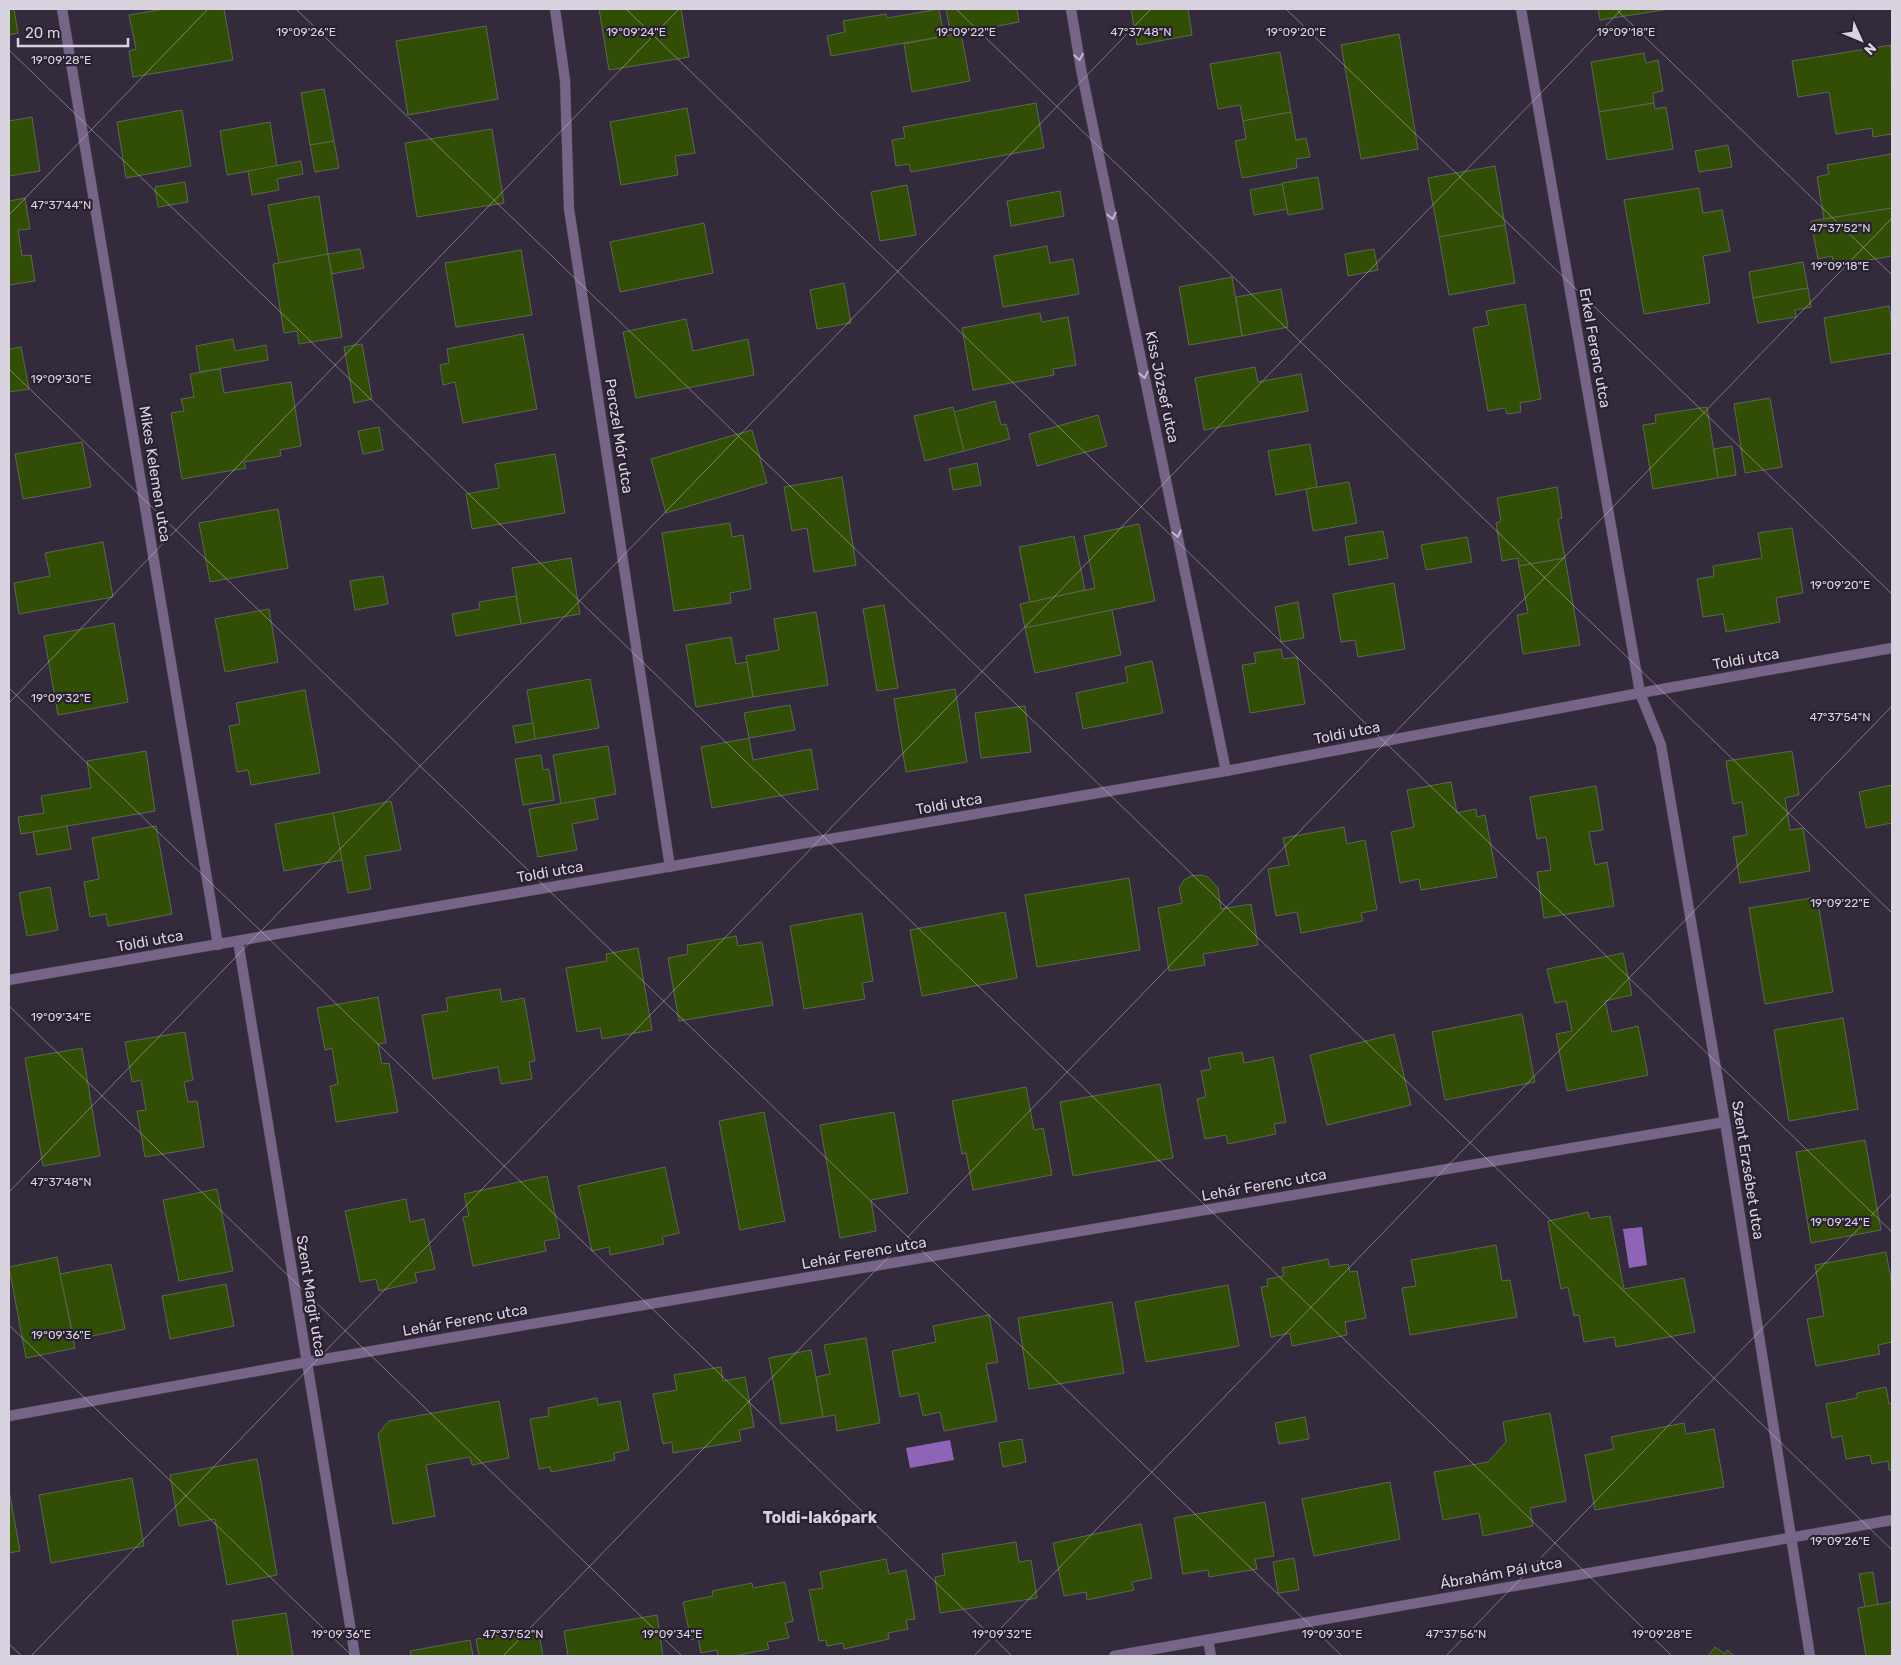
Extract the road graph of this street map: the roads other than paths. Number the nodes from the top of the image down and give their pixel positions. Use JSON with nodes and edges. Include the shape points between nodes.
{"nodes":[{"id":1,"x":62,"y":9,"type":"edge"},
{"id":2,"x":555,"y":9,"type":"edge"},
{"id":3,"x":1071,"y":9,"type":"edge"},
{"id":4,"x":1521,"y":9,"type":"edge"},
{"id":5,"x":1892,"y":648,"type":"edge"},
{"id":6,"x":1640,"y":692,"type":"junction"},
{"id":7,"x":1226,"y":771,"type":"junction"},
{"id":8,"x":670,"y":867,"type":"junction"},
{"id":9,"x":238,"y":941,"type":"junction"},
{"id":10,"x":218,"y":945,"type":"junction"},
{"id":11,"x":9,"y":980,"type":"edge"},
{"id":12,"x":1725,"y":1122,"type":"junction"},
{"id":13,"x":307,"y":1362,"type":"junction"},
{"id":14,"x":9,"y":1416,"type":"edge"},
{"id":15,"x":1892,"y":1520,"type":"edge"},
{"id":16,"x":1792,"y":1538,"type":"junction"},
{"id":17,"x":1208,"y":1640,"type":"junction"},
{"id":18,"x":355,"y":1656,"type":"edge"},
{"id":19,"x":1114,"y":1656,"type":"edge"},
{"id":20,"x":1210,"y":1656,"type":"edge"},
{"id":21,"x":1810,"y":1656,"type":"edge"}],
"edges":[{"from":1,"to":10,"type":"street","name":"Mikes Kelemen utca"},
{"from":2,"to":8,"type":"street","name":"Perczel Mór utca","via":[[565,80],[569,210]]},
{"from":3,"to":7,"type":"street","name":"Kiss József utca","one_way":true},
{"from":4,"to":6,"type":"street","name":"Erkel Ferenc utca"},
{"from":5,"to":6,"type":"street","name":"Toldi utca"},
{"from":6,"to":7,"type":"street","name":"Toldi utca"},
{"from":6,"to":12,"type":"street","name":"Szent Erzsébet utca","via":[[1661,745]]},
{"from":7,"to":8,"type":"street","name":"Toldi utca"},
{"from":8,"to":9,"type":"street","name":"Toldi utca"},
{"from":9,"to":10,"type":"street","name":"Toldi utca"},
{"from":9,"to":13,"type":"street","name":"Szent Margit utca"},
{"from":10,"to":11,"type":"street","name":"Toldi utca"},
{"from":12,"to":13,"type":"street","name":"Lehár Ferenc utca"},
{"from":12,"to":16,"type":"street","name":"Szent Erzsébet utca"},
{"from":13,"to":14,"type":"street","name":"Lehár Ferenc utca"},
{"from":13,"to":18,"type":"street","name":"Szent Margit utca"},
{"from":15,"to":16,"type":"street","name":"Ábrahám Pál utca"},
{"from":16,"to":17,"type":"street","name":"Ábrahám Pál utca"},
{"from":16,"to":21,"type":"street","name":"Szent Erzsébet utca"},
{"from":17,"to":19,"type":"street","name":"Ábrahám Pál utca"},
{"from":17,"to":20,"type":"street"}]}
